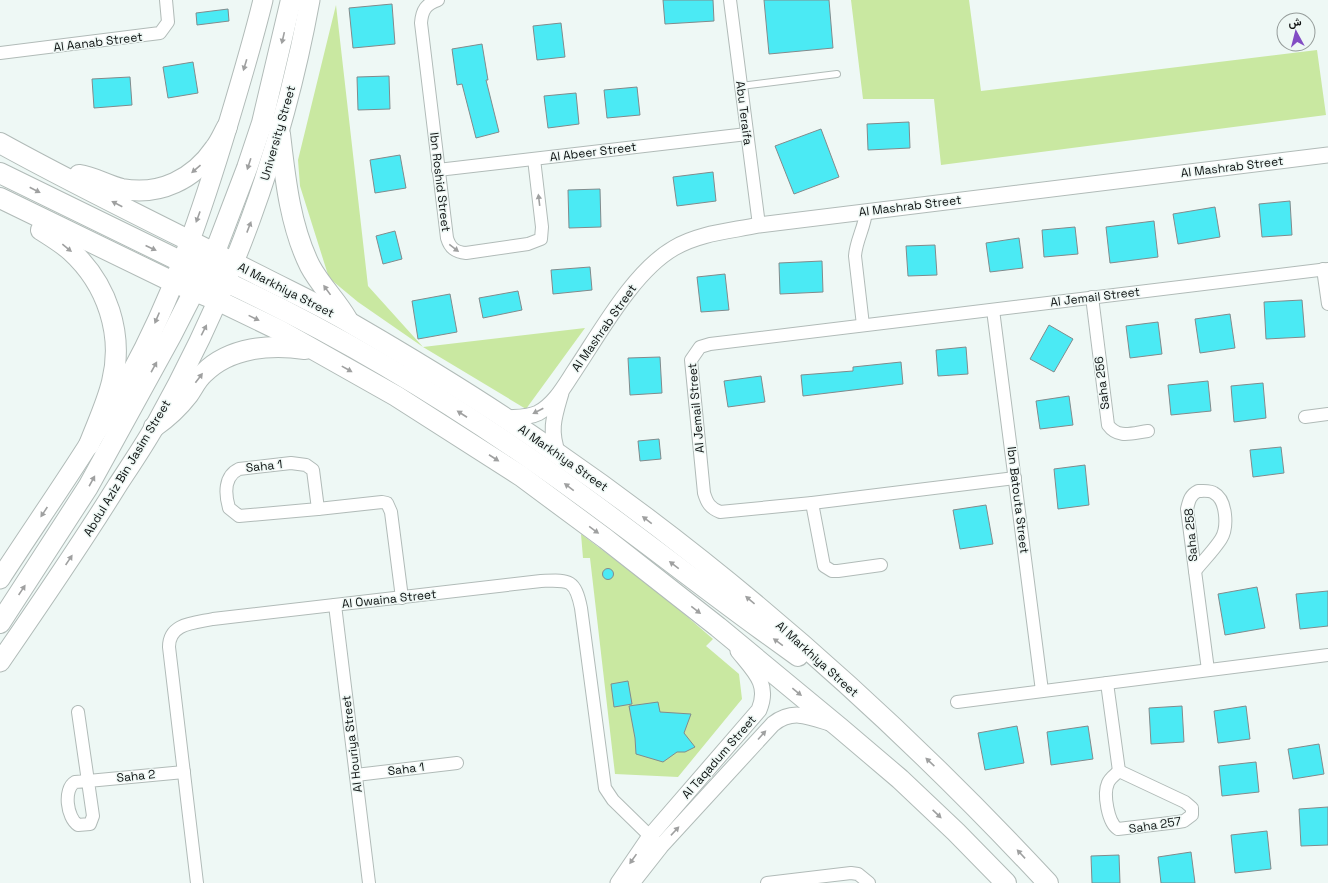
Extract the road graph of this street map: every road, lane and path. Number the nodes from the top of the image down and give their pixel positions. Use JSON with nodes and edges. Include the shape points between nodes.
{"nodes":[{"id":1,"x":166,"y":0,"type":"edge"},
{"id":2,"x":263,"y":0,"type":"edge"},
{"id":3,"x":291,"y":0,"type":"edge"},
{"id":4,"x":310,"y":0,"type":"edge"},
{"id":5,"x":438,"y":0,"type":"edge"},
{"id":6,"x":730,"y":0,"type":"edge"},
{"id":7,"x":0,"y":53,"type":"edge"},
{"id":8,"x":837,"y":74,"type":"dead end"},
{"id":9,"x":741,"y":86,"type":"junction"},
{"id":10,"x":227,"y":127,"type":"junction"},
{"id":11,"x":280,"y":134,"type":"junction"},
{"id":12,"x":747,"y":134,"type":"junction"},
{"id":13,"x":0,"y":143,"type":"edge"},
{"id":14,"x":1328,"y":155,"type":"edge"},
{"id":15,"x":534,"y":159,"type":"junction"},
{"id":16,"x":438,"y":170,"type":"junction"},
{"id":17,"x":0,"y":173,"type":"edge"},
{"id":18,"x":56,"y":174,"type":"junction"},
{"id":19,"x":7,"y":202,"type":"edge"},
{"id":20,"x":866,"y":211,"type":"junction"},
{"id":21,"x":759,"y":225,"type":"junction"},
{"id":22,"x":190,"y":240,"type":"junction"},
{"id":23,"x":234,"y":263,"type":"junction"},
{"id":24,"x":1326,"y":269,"type":"edge"},
{"id":25,"x":204,"y":272,"type":"junction"},
{"id":26,"x":173,"y":282,"type":"junction"},
{"id":27,"x":1092,"y":297,"type":"junction"},
{"id":28,"x":219,"y":301,"type":"junction"},
{"id":29,"x":1328,"y":304,"type":"edge"},
{"id":30,"x":993,"y":310,"type":"junction"},
{"id":31,"x":349,"y":322,"type":"junction"},
{"id":32,"x":863,"y":325,"type":"junction"},
{"id":33,"x":313,"y":350,"type":"junction"},
{"id":34,"x":563,"y":388,"type":"junction"},
{"id":35,"x":1328,"y":414,"type":"edge"},
{"id":36,"x":1305,"y":417,"type":"dead end"},
{"id":37,"x":505,"y":418,"type":"junction"},
{"id":38,"x":154,"y":427,"type":"junction"},
{"id":39,"x":1148,"y":431,"type":"dead end"},
{"id":40,"x":89,"y":445,"type":"junction"},
{"id":41,"x":558,"y":454,"type":"junction"},
{"id":42,"x":1015,"y":478,"type":"junction"},
{"id":43,"x":812,"y":503,"type":"junction"},
{"id":44,"x":318,"y":509,"type":"junction"},
{"id":45,"x":881,"y":565,"type":"dead end"},
{"id":46,"x":1195,"y":571,"type":"junction"},
{"id":47,"x":0,"y":579,"type":"edge"},
{"id":48,"x":402,"y":598,"type":"junction"},
{"id":49,"x":335,"y":605,"type":"junction"},
{"id":50,"x":0,"y":623,"type":"edge"},
{"id":51,"x":718,"y":627,"type":"junction"},
{"id":52,"x":1328,"y":655,"type":"edge"},
{"id":53,"x":0,"y":662,"type":"edge"},
{"id":54,"x":825,"y":665,"type":"junction"},
{"id":55,"x":1208,"y":670,"type":"junction"},
{"id":56,"x":1107,"y":683,"type":"junction"},
{"id":57,"x":1042,"y":691,"type":"junction"},
{"id":58,"x":957,"y":702,"type":"dead end"},
{"id":59,"x":78,"y":712,"type":"dead end"},
{"id":60,"x":840,"y":728,"type":"junction"},
{"id":61,"x":457,"y":763,"type":"dead end"},
{"id":62,"x":1119,"y":771,"type":"junction"},
{"id":63,"x":184,"y":772,"type":"junction"},
{"id":64,"x":356,"y":775,"type":"junction"},
{"id":65,"x":655,"y":841,"type":"junction"},
{"id":66,"x":197,"y":883,"type":"edge"},
{"id":67,"x":369,"y":883,"type":"edge"},
{"id":68,"x":618,"y":883,"type":"edge"},
{"id":69,"x":632,"y":883,"type":"edge"},
{"id":70,"x":767,"y":883,"type":"edge"},
{"id":71,"x":869,"y":883,"type":"edge"},
{"id":72,"x":1006,"y":883,"type":"edge"},
{"id":73,"x":1048,"y":883,"type":"edge"}],
"edges":[{"from":1,"to":7,"type":"street","name":"Al Aanab Street","via":[[168,22],[160,33]]},
{"from":2,"to":10,"type":"main road","one_way":true},
{"from":3,"to":25,"type":"highway","one_way":true,"via":[[262,123],[247,168]]},
{"from":4,"to":11,"type":"main road","name":"University Street","via":[[301,50]]},
{"from":5,"to":16,"type":"street","name":"Ibn Roshid Street","via":[[430,2],[425,8],[421,23]]},
{"from":6,"to":9,"type":"street","name":"Abu Teraifa"},
{"from":8,"to":9,"type":"lane"},
{"from":9,"to":12,"type":"street","name":"Abu Teraifa"},
{"from":10,"to":18,"type":"highway","one_way":true,"via":[[216,148],[200,165],[185,178],[161,187],[122,189],[86,176]]},
{"from":10,"to":22,"type":"main road","one_way":true},
{"from":23,"to":11,"type":"main road","name":"University Street","one_way":true},
{"from":31,"to":11,"type":"highway","one_way":true,"via":[[310,265],[303,246],[286,183]]},
{"from":12,"to":15,"type":"street","name":"Al Abeer Street"},
{"from":12,"to":21,"type":"street","name":"Abu Teraifa"},
{"from":13,"to":18,"type":"highway","name":"Al Markhiya Street"},
{"from":14,"to":20,"type":"street","name":"Al Mashrab Street"},
{"from":15,"to":16,"type":"street","name":"Al Abeer Street"},
{"from":16,"to":15,"type":"street","name":"Ibn Roshid Street","one_way":true,"via":[[449,244],[458,252],[466,252],[528,244],[541,239],[542,227]]},
{"from":17,"to":25,"type":"highway","one_way":true},
{"from":22,"to":18,"type":"highway","name":"Al Markhiya Street","one_way":true},
{"from":19,"to":26,"type":"highway","name":"Al Markhiya Street"},
{"from":19,"to":40,"type":"highway","one_way":true,"via":[[81,261],[98,284],[110,310],[115,338],[115,366],[109,394]]},
{"from":20,"to":21,"type":"street","name":"Al Mashrab Street"},
{"from":20,"to":32,"type":"street","via":[[855,247]]},
{"from":21,"to":34,"type":"street","name":"Al Mashrab Street","via":[[691,240],[659,259],[629,291]]},
{"from":22,"to":25,"type":"highway","name":"Al Markhiya Street"},
{"from":22,"to":25,"type":"main road","name":"Abdul Aziz Bin Jasim Street"},
{"from":23,"to":25,"type":"highway","name":"Al Markhiya Street"},
{"from":23,"to":31,"type":"highway","name":"Al Markhiya Street"},
{"from":24,"to":27,"type":"street","name":"Al Jemail Street"},
{"from":24,"to":29,"type":"street"},
{"from":25,"to":26,"type":"highway","name":"Al Markhiya Street"},
{"from":25,"to":28,"type":"highway","name":"Al Markhiya Street"},
{"from":25,"to":28,"type":"main road","name":"Abdul Aziz Bin Jasim Street"},
{"from":50,"to":25,"type":"highway","one_way":true,"via":[[88,487],[172,336]]},
{"from":54,"to":25,"type":"highway","one_way":true,"via":[[791,652],[546,469],[460,413],[331,335]]},
{"from":26,"to":40,"type":"main road","one_way":true,"via":[[144,349]]},
{"from":27,"to":30,"type":"street","name":"Al Jemail Street"},
{"from":27,"to":39,"type":"street","name":"Saha 256","via":[[1108,424],[1113,432],[1120,435]]},
{"from":28,"to":33,"type":"highway","name":"Al Markhiya Street","one_way":true,"via":[[279,330]]},
{"from":38,"to":28,"type":"main road","name":"Abdul Aziz Bin Jasim Street","one_way":true},
{"from":30,"to":32,"type":"street","name":"Al Jemail Street"},
{"from":30,"to":42,"type":"street","name":"Ibn Batouta Street"},
{"from":31,"to":37,"type":"highway","name":"Al Markhiya Street"},
{"from":32,"to":43,"type":"street","name":"Al Jemail Street","via":[[710,344],[700,347],[691,360],[704,493],[712,508],[720,512],[730,512]]},
{"from":38,"to":33,"type":"highway","one_way":true,"via":[[180,405],[203,374],[218,362],[268,346]]},
{"from":33,"to":51,"type":"highway","name":"Al Markhiya Street","one_way":true,"via":[[396,396],[521,476]]},
{"from":34,"to":37,"type":"street","name":"Al Mashrab Street","one_way":true,"via":[[548,406],[537,413]]},
{"from":34,"to":41,"type":"street","name":"Al Mashrab Street","via":[[552,431]]},
{"from":35,"to":36,"type":"street"},
{"from":37,"to":41,"type":"highway","name":"Al Markhiya Street"},
{"from":53,"to":38,"type":"main road","name":"Abdul Aziz Bin Jasim Street","one_way":true,"via":[[97,519]]},
{"from":40,"to":47,"type":"main road","one_way":true},
{"from":54,"to":41,"type":"highway","name":"Al Markhiya Street","one_way":true,"via":[[749,599]]},
{"from":42,"to":43,"type":"street","name":"Al Jemail Street"},
{"from":42,"to":57,"type":"street","name":"Ibn Batouta Street"},
{"from":43,"to":45,"type":"street","via":[[824,566],[832,571],[838,571]]},
{"from":44,"to":44,"type":"street","name":"Saha 1","via":[[239,516],[232,512],[227,501],[228,478],[232,472],[239,469],[291,463],[306,464],[313,470]]},
{"from":44,"to":48,"type":"street","name":"Saha 1","via":[[387,503],[391,512]]},
{"from":46,"to":46,"type":"street","name":"Saha 258","via":[[1187,517],[1189,500],[1198,491],[1213,492],[1223,506],[1224,529],[1221,538]]},
{"from":46,"to":55,"type":"street","name":"Saha 258"},
{"from":48,"to":49,"type":"street","name":"Al Owaina Street"},
{"from":48,"to":65,"type":"street","name":"Al Owaina Street","via":[[559,580],[572,584],[578,594],[581,608],[605,788],[613,800]]},
{"from":49,"to":63,"type":"street","name":"Al Owaina Street","via":[[213,619],[182,626],[171,634],[169,648]]},
{"from":49,"to":64,"type":"street","name":"Al Houriya Street"},
{"from":51,"to":60,"type":"highway","name":"Al Markhiya Street","one_way":true},
{"from":51,"to":65,"type":"street","name":"Al Taqadum Street","via":[[760,678],[762,704]]},
{"from":52,"to":55,"type":"street"},
{"from":73,"to":54,"type":"highway","name":"Al Markhiya Street","one_way":true,"via":[[954,785]]},
{"from":55,"to":56,"type":"street"},
{"from":56,"to":57,"type":"street"},
{"from":56,"to":62,"type":"street"},
{"from":57,"to":58,"type":"street"},
{"from":59,"to":63,"type":"street","name":"Saha 2","via":[[88,781]]},
{"from":65,"to":60,"type":"street","name":"Al Taqadum Street","one_way":true,"via":[[780,718],[799,714]]},
{"from":60,"to":72,"type":"highway","name":"Al Markhiya Street","one_way":true,"via":[[900,779]]},
{"from":61,"to":64,"type":"street","name":"Saha 1"},
{"from":62,"to":62,"type":"street","name":"Saha 257","via":[[1185,802],[1192,808],[1192,815],[1184,821],[1118,830],[1110,821],[1106,792],[1109,781]]},
{"from":63,"to":66,"type":"street","name":"Al Owaina Street"},
{"from":64,"to":67,"type":"street","name":"Al Houriya Street"},
{"from":65,"to":68,"type":"street","name":"Al Taqadum Street","one_way":true},
{"from":65,"to":69,"type":"street","name":"Al Taqadum Street"},
{"from":70,"to":71,"type":"street","via":[[851,873],[864,877]]}]}
